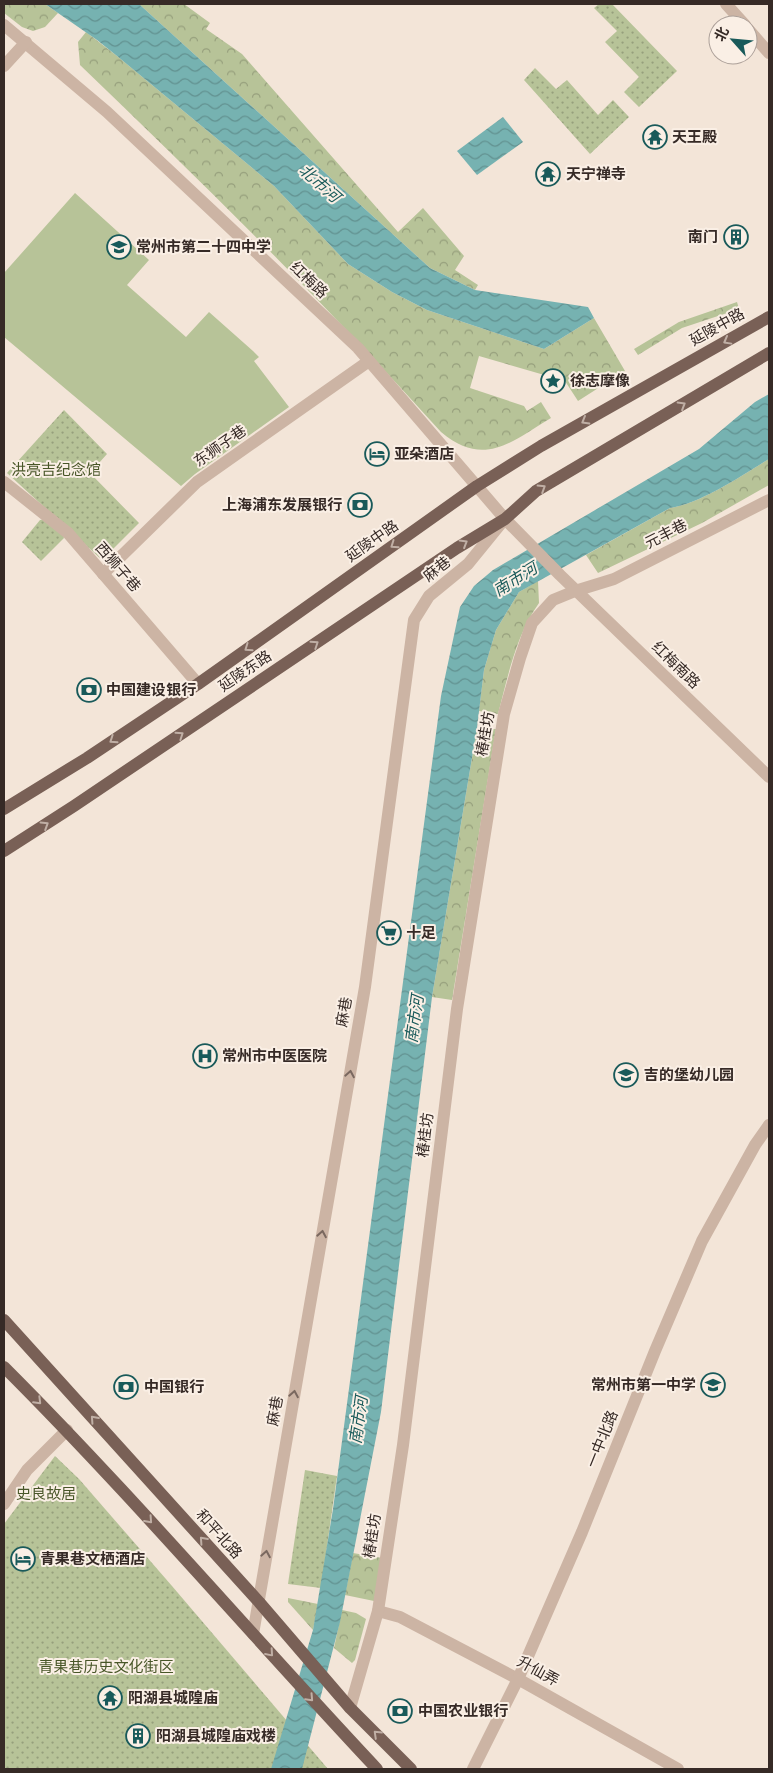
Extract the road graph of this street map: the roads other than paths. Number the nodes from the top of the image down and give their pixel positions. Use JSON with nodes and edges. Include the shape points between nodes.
{"nodes":[{"id":1,"x":726,"y":4,"type":"edge"},
{"id":2,"x":735,"y":15,"type":"edge"},
{"id":3,"x":4,"y":25,"type":"edge"},
{"id":4,"x":758,"y":40,"type":"edge"},
{"id":5,"x":26,"y":42,"type":"junction"},
{"id":6,"x":769,"y":53,"type":"edge"},
{"id":7,"x":4,"y":66,"type":"edge"},
{"id":8,"x":769,"y":317,"type":"edge"},
{"id":9,"x":769,"y":353,"type":"edge"},
{"id":10,"x":369,"y":361,"type":"junction"},
{"id":11,"x":4,"y":482,"type":"edge"},
{"id":12,"x":477,"y":486,"type":"junction"},
{"id":13,"x":769,"y":500,"type":"edge"},
{"id":14,"x":505,"y":519,"type":"junction"},
{"id":15,"x":103,"y":574,"type":"junction"},
{"id":16,"x":575,"y":591,"type":"junction"},
{"id":17,"x":198,"y":684,"type":"junction"},
{"id":18,"x":769,"y":777,"type":"edge"},
{"id":19,"x":4,"y":808,"type":"edge"},
{"id":20,"x":4,"y":851,"type":"edge"},
{"id":21,"x":769,"y":1125,"type":"edge"},
{"id":22,"x":4,"y":1320,"type":"edge"},
{"id":23,"x":4,"y":1367,"type":"edge"},
{"id":24,"x":67,"y":1430,"type":"junction"},
{"id":25,"x":4,"y":1504,"type":"edge"},
{"id":26,"x":259,"y":1602,"type":"junction"},
{"id":27,"x":378,"y":1611,"type":"junction"},
{"id":28,"x":253,"y":1634,"type":"junction"},
{"id":29,"x":518,"y":1679,"type":"junction"},
{"id":30,"x":350,"y":1708,"type":"junction"},
{"id":31,"x":377,"y":1769,"type":"edge"},
{"id":32,"x":411,"y":1769,"type":"edge"},
{"id":33,"x":473,"y":1769,"type":"edge"},
{"id":34,"x":678,"y":1769,"type":"edge"}],
"edges":[{"from":1,"to":2,"type":"street"},
{"from":3,"to":5,"type":"street","name":"红梅路"},
{"from":4,"to":6,"type":"street"},
{"from":5,"to":7,"type":"street"},
{"from":5,"to":10,"type":"street","name":"红梅路","via":[[107,112]]},
{"from":8,"to":12,"type":"main road","name":"延陵中路","one_way":true,"via":[[541,446]]},
{"from":14,"to":9,"type":"main road","one_way":true,"via":[[536,491]]},
{"from":10,"to":12,"type":"street","name":"红梅路"},
{"from":10,"to":15,"type":"street","name":"东狮子巷","via":[[197,482]]},
{"from":11,"to":15,"type":"street","name":"西狮子巷","via":[[68,534]]},
{"from":12,"to":14,"type":"street","name":"红梅路"},
{"from":12,"to":17,"type":"main road","name":"延陵中路","one_way":true},
{"from":13,"to":16,"type":"street","name":"元丰巷","via":[[614,579]]},
{"from":14,"to":16,"type":"street","name":"红梅南路"},
{"from":20,"to":14,"type":"main road","name":"延陵东路","one_way":true},
{"from":26,"to":14,"type":"street","name":"麻巷","one_way":true,"via":[[365,987],[414,620],[429,596],[468,564]]},
{"from":15,"to":17,"type":"street","name":"西狮子巷"},
{"from":16,"to":18,"type":"street","name":"红梅南路"},
{"from":16,"to":27,"type":"street","name":"椿桂坊","via":[[553,600],[532,623],[504,714],[455,1025],[403,1445]]},
{"from":17,"to":19,"type":"main road","name":"延陵中路","one_way":true,"via":[[87,758]]},
{"from":21,"to":29,"type":"street","name":"一中北路","via":[[702,1241]]},
{"from":26,"to":22,"type":"main road","name":"和平北路","one_way":true},
{"from":23,"to":24,"type":"main road","one_way":true},
{"from":24,"to":25,"type":"street","via":[[27,1470]]},
{"from":24,"to":28,"type":"main road","one_way":true},
{"from":26,"to":28,"type":"street","name":"麻巷"},
{"from":26,"to":30,"type":"main road","name":"和平北路"},
{"from":27,"to":29,"type":"street","name":"升仙弄","via":[[400,1617]]},
{"from":27,"to":30,"type":"street","name":"椿桂坊"},
{"from":28,"to":31,"type":"main road","one_way":true},
{"from":29,"to":33,"type":"street","name":"一中北路"},
{"from":29,"to":34,"type":"street","name":"升仙弄"},
{"from":32,"to":30,"type":"main road","name":"和平北路","one_way":true}]}
